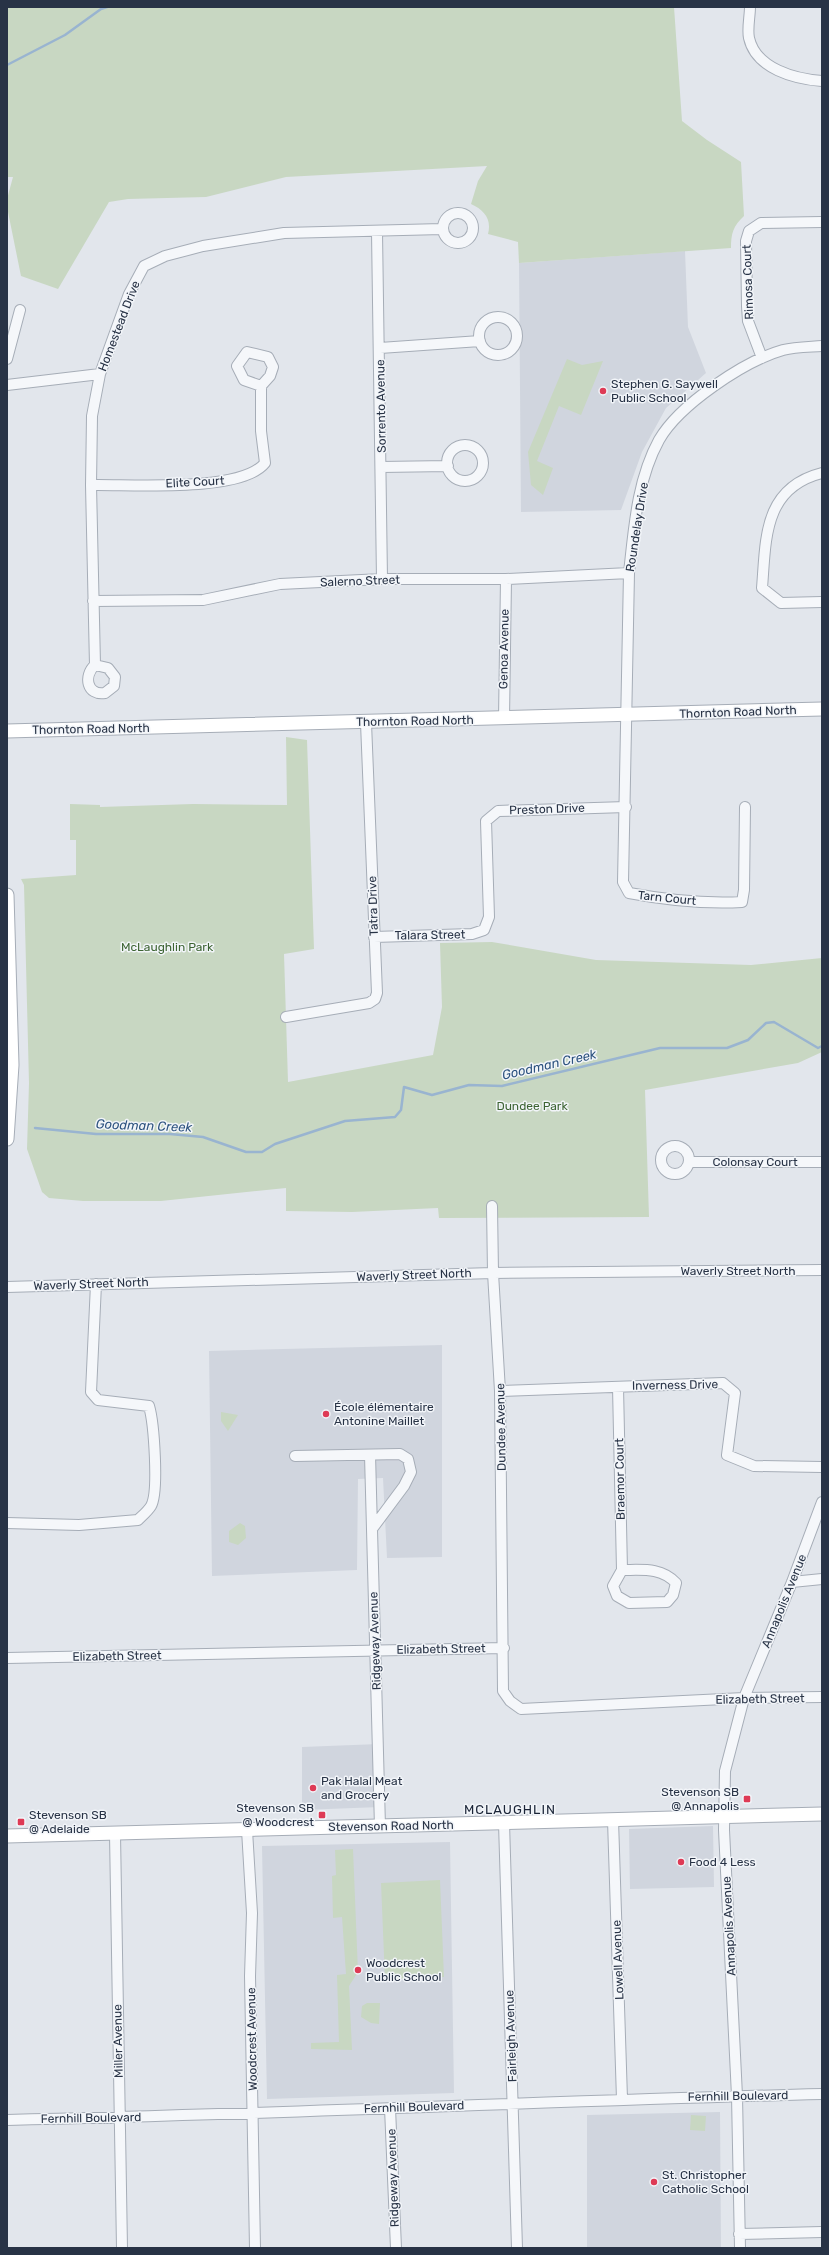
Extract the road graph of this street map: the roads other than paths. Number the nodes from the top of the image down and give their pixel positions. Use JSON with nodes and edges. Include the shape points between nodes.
{"nodes":[{"id":1,"x":750,"y":7,"type":"edge"},
{"id":2,"x":822,"y":81,"type":"edge"},
{"id":3,"x":822,"y":222,"type":"edge"},
{"id":4,"x":442,"y":229,"type":"dead end"},
{"id":5,"x":377,"y":232,"type":"junction"},
{"id":6,"x":20,"y":310,"type":"dead end"},
{"id":7,"x":480,"y":341,"type":"dead end"},
{"id":8,"x":822,"y":346,"type":"edge"},
{"id":9,"x":380,"y":348,"type":"junction"},
{"id":10,"x":762,"y":358,"type":"junction"},
{"id":11,"x":7,"y":359,"type":"edge"},
{"id":12,"x":100,"y":374,"type":"junction"},
{"id":13,"x":7,"y":385,"type":"edge"},
{"id":14,"x":261,"y":386,"type":"dead end"},
{"id":15,"x":448,"y":466,"type":"dead end"},
{"id":16,"x":381,"y":467,"type":"junction"},
{"id":17,"x":822,"y":473,"type":"edge"},
{"id":18,"x":91,"y":485,"type":"junction"},
{"id":19,"x":629,"y":573,"type":"junction"},
{"id":20,"x":382,"y":579,"type":"junction"},
{"id":21,"x":506,"y":579,"type":"junction"},
{"id":22,"x":93,"y":601,"type":"junction"},
{"id":23,"x":822,"y":602,"type":"edge"},
{"id":24,"x":95,"y":665,"type":"dead end"},
{"id":25,"x":822,"y":709,"type":"edge"},
{"id":26,"x":626,"y":715,"type":"junction"},
{"id":27,"x":504,"y":719,"type":"junction"},
{"id":28,"x":366,"y":722,"type":"junction"},
{"id":29,"x":7,"y":731,"type":"edge"},
{"id":30,"x":626,"y":807,"type":"junction"},
{"id":31,"x":745,"y":807,"type":"dead end"},
{"id":32,"x":7,"y":896,"type":"edge"},
{"id":33,"x":7,"y":905,"type":"edge"},
{"id":34,"x":484,"y":930,"type":"joint"},
{"id":35,"x":374,"y":936,"type":"junction"},
{"id":36,"x":286,"y":1017,"type":"dead end"},
{"id":37,"x":7,"y":1139,"type":"edge"},
{"id":38,"x":689,"y":1162,"type":"dead end"},
{"id":39,"x":822,"y":1162,"type":"edge"},
{"id":40,"x":492,"y":1206,"type":"dead end"},
{"id":41,"x":822,"y":1270,"type":"edge"},
{"id":42,"x":493,"y":1273,"type":"junction"},
{"id":43,"x":96,"y":1284,"type":"junction"},
{"id":44,"x":7,"y":1287,"type":"edge"},
{"id":45,"x":618,"y":1387,"type":"junction"},
{"id":46,"x":500,"y":1391,"type":"junction"},
{"id":47,"x":370,"y":1455,"type":"junction"},
{"id":48,"x":295,"y":1456,"type":"dead end"},
{"id":49,"x":822,"y":1467,"type":"edge"},
{"id":50,"x":822,"y":1502,"type":"edge"},
{"id":51,"x":7,"y":1523,"type":"edge"},
{"id":52,"x":372,"y":1529,"type":"junction"},
{"id":53,"x":622,"y":1570,"type":"junction"},
{"id":54,"x":822,"y":1580,"type":"edge"},
{"id":55,"x":792,"y":1582,"type":"junction"},
{"id":56,"x":504,"y":1648,"type":"junction"},
{"id":57,"x":376,"y":1651,"type":"junction"},
{"id":58,"x":7,"y":1658,"type":"edge"},
{"id":59,"x":822,"y":1697,"type":"edge"},
{"id":60,"x":744,"y":1698,"type":"junction"},
{"id":61,"x":822,"y":1814,"type":"edge"},
{"id":62,"x":724,"y":1817,"type":"junction"},
{"id":63,"x":613,"y":1820,"type":"junction"},
{"id":64,"x":504,"y":1823,"type":"junction"},
{"id":65,"x":380,"y":1826,"type":"junction"},
{"id":66,"x":247,"y":1830,"type":"junction"},
{"id":67,"x":115,"y":1834,"type":"junction"},
{"id":68,"x":7,"y":1836,"type":"edge"},
{"id":69,"x":822,"y":2094,"type":"edge"},
{"id":70,"x":737,"y":2096,"type":"junction"},
{"id":71,"x":622,"y":2099,"type":"junction"},
{"id":72,"x":513,"y":2103,"type":"junction"},
{"id":73,"x":390,"y":2108,"type":"junction"},
{"id":74,"x":253,"y":2114,"type":"junction"},
{"id":75,"x":119,"y":2118,"type":"junction"},
{"id":76,"x":7,"y":2120,"type":"edge"},
{"id":77,"x":822,"y":2232,"type":"edge"},
{"id":78,"x":740,"y":2234,"type":"junction"},
{"id":79,"x":122,"y":2248,"type":"edge"},
{"id":80,"x":255,"y":2248,"type":"edge"},
{"id":81,"x":396,"y":2248,"type":"edge"},
{"id":82,"x":516,"y":2248,"type":"edge"},
{"id":83,"x":740,"y":2248,"type":"edge"}],
"edges":[{"from":1,"to":2,"type":"street","via":[[749,38],[759,58],[780,72],[806,80]]},
{"from":3,"to":10,"type":"street","name":"Rimosa Court","via":[[760,223],[749,231],[746,241],[748,320]]},
{"from":4,"to":5,"type":"street","name":"Homestead Drive"},
{"from":5,"to":9,"type":"street","name":"Sorrento Avenue"},
{"from":5,"to":12,"type":"street","name":"Homestead Drive","via":[[284,234],[203,246],[165,256],[144,266],[129,294]]},
{"from":6,"to":11,"type":"street"},
{"from":7,"to":9,"type":"street"},
{"from":8,"to":10,"type":"street","name":"Roundelay Drive","via":[[784,350]]},
{"from":9,"to":16,"type":"street","name":"Sorrento Avenue"},
{"from":10,"to":19,"type":"street","name":"Roundelay Drive","via":[[717,383],[685,409],[659,440],[642,483]]},
{"from":12,"to":13,"type":"street"},
{"from":12,"to":18,"type":"street","name":"Homestead Drive","via":[[92,416]]},
{"from":14,"to":18,"type":"street","name":"Elite Court","via":[[261,431],[265,463],[261,468],[236,479],[215,483]]},
{"from":15,"to":16,"type":"street"},
{"from":16,"to":20,"type":"street","name":"Sorrento Avenue"},
{"from":17,"to":23,"type":"street","via":[[808,477],[783,494],[775,506],[766,534],[762,588],[781,602]]},
{"from":18,"to":22,"type":"street","name":"Homestead Drive"},
{"from":19,"to":21,"type":"street","name":"Salerno Street"},
{"from":19,"to":26,"type":"street","name":"Roundelay Drive"},
{"from":20,"to":21,"type":"street","name":"Salerno Street"},
{"from":20,"to":22,"type":"street","name":"Salerno Street","via":[[280,584],[203,600]]},
{"from":21,"to":27,"type":"street","name":"Genoa Avenue"},
{"from":22,"to":24,"type":"street","name":"Homestead Drive"},
{"from":25,"to":26,"type":"main road","name":"Thornton Road North"},
{"from":26,"to":27,"type":"main road","name":"Thornton Road North"},
{"from":26,"to":30,"type":"street","name":"Tarn Court"},
{"from":27,"to":28,"type":"main road","name":"Thornton Road North"},
{"from":28,"to":29,"type":"main road","name":"Thornton Road North"},
{"from":28,"to":35,"type":"street","name":"Tatra Drive"},
{"from":30,"to":31,"type":"street","name":"Tarn Court","via":[[623,882],[630,894],[722,903],[742,902]]},
{"from":30,"to":34,"type":"street","name":"Preston Drive","via":[[498,811],[486,821],[489,917]]},
{"from":32,"to":33,"type":"main road"},
{"from":33,"to":37,"type":"main road","via":[[12,1065]]},
{"from":34,"to":35,"type":"street","name":"Talara Street","via":[[472,934]]},
{"from":35,"to":36,"type":"street","name":"Tatra Drive","via":[[377,993],[372,1001]]},
{"from":38,"to":39,"type":"street","name":"Colonsay Court"},
{"from":40,"to":42,"type":"street","name":"Dundee Avenue"},
{"from":41,"to":42,"type":"street","name":"Waverly Street North"},
{"from":42,"to":43,"type":"street","name":"Waverly Street North"},
{"from":42,"to":46,"type":"street","name":"Dundee Avenue"},
{"from":43,"to":44,"type":"street","name":"Waverly Street North"},
{"from":43,"to":51,"type":"street","via":[[91,1392],[98,1400],[149,1406],[153,1420],[155,1476],[151,1506],[138,1520],[79,1525]]},
{"from":45,"to":46,"type":"street","name":"Inverness Drive"},
{"from":45,"to":49,"type":"street","name":"Inverness Drive","via":[[723,1383],[735,1393],[727,1455],[754,1466]]},
{"from":45,"to":53,"type":"street","name":"Braemor Court"},
{"from":46,"to":56,"type":"street","name":"Dundee Avenue"},
{"from":47,"to":48,"type":"street"},
{"from":47,"to":52,"type":"street","name":"Ridgeway Avenue"},
{"from":47,"to":52,"type":"street","via":[[400,1454],[408,1459],[410,1472],[404,1486]]},
{"from":50,"to":55,"type":"street","name":"Annapolis Avenue"},
{"from":52,"to":57,"type":"street","name":"Ridgeway Avenue"},
{"from":53,"to":53,"type":"street","name":"Braemor Court","via":[[613,1586],[617,1596],[629,1603],[667,1602],[673,1595],[676,1583],[668,1575],[654,1570]]},
{"from":54,"to":55,"type":"street"},
{"from":55,"to":60,"type":"street","name":"Annapolis Avenue"},
{"from":56,"to":57,"type":"street","name":"Elizabeth Street"},
{"from":56,"to":60,"type":"street","name":"Elizabeth Street","via":[[503,1691],[510,1701],[521,1709]]},
{"from":57,"to":58,"type":"street","name":"Elizabeth Street"},
{"from":57,"to":65,"type":"street","name":"Ridgeway Avenue"},
{"from":59,"to":60,"type":"street","name":"Elizabeth Street"},
{"from":60,"to":62,"type":"street","name":"Annapolis Avenue","via":[[725,1771]]},
{"from":61,"to":62,"type":"main road","name":"Stevenson Road North"},
{"from":62,"to":63,"type":"main road","name":"Stevenson Road North"},
{"from":62,"to":70,"type":"street","name":"Annapolis Avenue"},
{"from":63,"to":64,"type":"main road","name":"Stevenson Road North"},
{"from":63,"to":71,"type":"street","name":"Lowell Avenue"},
{"from":64,"to":65,"type":"main road","name":"Stevenson Road North"},
{"from":64,"to":72,"type":"street","name":"Fairleigh Avenue"},
{"from":65,"to":66,"type":"main road","name":"Stevenson Road North"},
{"from":66,"to":67,"type":"main road","name":"Stevenson Road North"},
{"from":66,"to":74,"type":"street","name":"Woodcrest Avenue","via":[[252,1913],[250,1976]]},
{"from":67,"to":68,"type":"main road","name":"Stevenson Road North"},
{"from":67,"to":75,"type":"street","name":"Miller Avenue"},
{"from":69,"to":70,"type":"street","name":"Fernhill Boulevard"},
{"from":70,"to":71,"type":"street","name":"Fernhill Boulevard"},
{"from":70,"to":78,"type":"street","name":"Annapolis Avenue"},
{"from":71,"to":72,"type":"street","name":"Fernhill Boulevard"},
{"from":72,"to":73,"type":"street","name":"Fernhill Boulevard"},
{"from":72,"to":82,"type":"street","name":"Fairleigh Avenue"},
{"from":73,"to":74,"type":"street","name":"Fernhill Boulevard"},
{"from":73,"to":81,"type":"street","name":"Ridgeway Avenue"},
{"from":74,"to":75,"type":"street","name":"Fernhill Boulevard"},
{"from":74,"to":80,"type":"street","name":"Woodcrest Avenue"},
{"from":75,"to":76,"type":"street","name":"Fernhill Boulevard"},
{"from":75,"to":79,"type":"street","name":"Miller Avenue"},
{"from":77,"to":78,"type":"street"},
{"from":78,"to":83,"type":"street","name":"Annapolis Avenue"}]}
